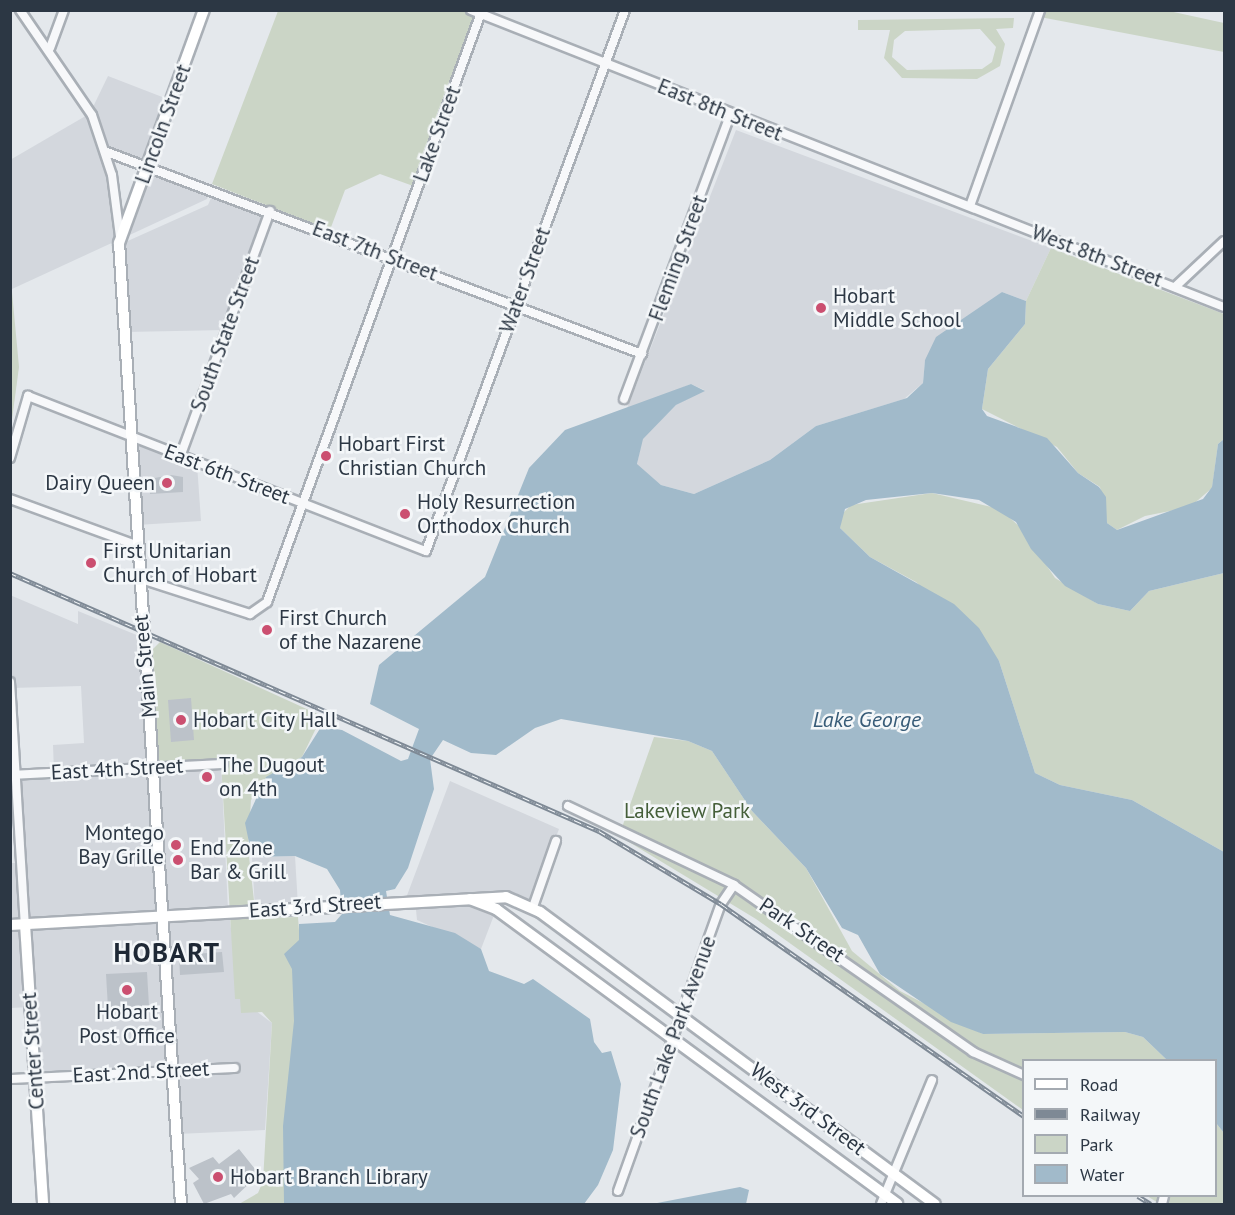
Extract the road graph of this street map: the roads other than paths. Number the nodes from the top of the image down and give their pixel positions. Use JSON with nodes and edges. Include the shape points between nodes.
{"nodes":[{"id":1,"x":20,"y":10,"type":"edge"},
{"id":2,"x":64,"y":10,"type":"edge"},
{"id":3,"x":204,"y":10,"type":"edge"},
{"id":4,"x":471,"y":10,"type":"edge"},
{"id":5,"x":625,"y":10,"type":"edge"},
{"id":6,"x":1040,"y":10,"type":"edge"},
{"id":7,"x":481,"y":13,"type":"edge"},
{"id":8,"x":50,"y":48,"type":"junction"},
{"id":9,"x":606,"y":64,"type":"junction"},
{"id":10,"x":730,"y":116,"type":"junction"},
{"id":11,"x":107,"y":152,"type":"junction"},
{"id":12,"x":148,"y":165,"type":"junction"},
{"id":13,"x":970,"y":206,"type":"junction"},
{"id":14,"x":270,"y":211,"type":"junction"},
{"id":15,"x":120,"y":237,"type":"junction"},
{"id":16,"x":1224,"y":241,"type":"edge"},
{"id":17,"x":393,"y":258,"type":"junction"},
{"id":18,"x":1175,"y":287,"type":"junction"},
{"id":19,"x":514,"y":307,"type":"junction"},
{"id":20,"x":1224,"y":307,"type":"edge"},
{"id":21,"x":642,"y":354,"type":"junction"},
{"id":22,"x":624,"y":399,"type":"dead end"},
{"id":23,"x":132,"y":438,"type":"junction"},
{"id":24,"x":180,"y":457,"type":"junction"},
{"id":25,"x":10,"y":458,"type":"edge"},
{"id":26,"x":10,"y":499,"type":"edge"},
{"id":27,"x":305,"y":505,"type":"junction"},
{"id":28,"x":136,"y":546,"type":"junction"},
{"id":29,"x":426,"y":551,"type":"joint"},
{"id":30,"x":138,"y":578,"type":"junction"},
{"id":31,"x":10,"y":682,"type":"edge"},
{"id":32,"x":223,"y":764,"type":"dead end"},
{"id":33,"x":154,"y":766,"type":"junction"},
{"id":34,"x":13,"y":775,"type":"edge"},
{"id":35,"x":568,"y":806,"type":"dead end"},
{"id":36,"x":556,"y":841,"type":"dead end"},
{"id":37,"x":734,"y":885,"type":"junction"},
{"id":38,"x":467,"y":898,"type":"junction"},
{"id":39,"x":532,"y":907,"type":"junction"},
{"id":40,"x":163,"y":915,"type":"junction"},
{"id":41,"x":26,"y":924,"type":"junction"},
{"id":42,"x":10,"y":925,"type":"edge"},
{"id":43,"x":680,"y":1014,"type":"junction"},
{"id":44,"x":671,"y":1038,"type":"junction"},
{"id":45,"x":235,"y":1068,"type":"dead end"},
{"id":46,"x":172,"y":1070,"type":"junction"},
{"id":47,"x":1022,"y":1075,"type":"edge"},
{"id":48,"x":34,"y":1077,"type":"junction"},
{"id":49,"x":10,"y":1079,"type":"edge"},
{"id":50,"x":932,"y":1080,"type":"dead end"},
{"id":51,"x":893,"y":1173,"type":"junction"},
{"id":52,"x":618,"y":1191,"type":"dead end"},
{"id":53,"x":883,"y":1200,"type":"edge"},
{"id":54,"x":43,"y":1204,"type":"edge"},
{"id":55,"x":181,"y":1204,"type":"edge"},
{"id":56,"x":897,"y":1204,"type":"edge"},
{"id":57,"x":935,"y":1204,"type":"edge"}],
"edges":[{"from":1,"to":8,"type":"street","name":"Main Street"},
{"from":2,"to":8,"type":"street"},
{"from":3,"to":12,"type":"street","name":"Lincoln Street"},
{"from":4,"to":7,"type":"street","name":"East 8th Street"},
{"from":5,"to":9,"type":"street","name":"Water Street"},
{"from":6,"to":13,"type":"street"},
{"from":7,"to":9,"type":"street","name":"East 8th Street"},
{"from":7,"to":17,"type":"street","name":"Lake Street"},
{"from":8,"to":11,"type":"street","name":"Main Street","via":[[88,107]]},
{"from":9,"to":10,"type":"street","name":"East 8th Street"},
{"from":9,"to":19,"type":"street","name":"Water Street"},
{"from":10,"to":13,"type":"street","name":"East 8th Street"},
{"from":10,"to":21,"type":"street","name":"Fleming Street"},
{"from":11,"to":12,"type":"street","name":"East 7th Street"},
{"from":11,"to":15,"type":"street","name":"Main Street"},
{"from":12,"to":14,"type":"street","name":"East 7th Street"},
{"from":12,"to":15,"type":"street","name":"Lincoln Street"},
{"from":13,"to":18,"type":"street","name":"West 8th Street"},
{"from":14,"to":17,"type":"street","name":"East 7th Street"},
{"from":14,"to":24,"type":"street","name":"South State Street"},
{"from":15,"to":23,"type":"street","name":"Main Street"},
{"from":16,"to":18,"type":"street"},
{"from":17,"to":19,"type":"street","name":"East 7th Street"},
{"from":17,"to":27,"type":"street","name":"Lake Street"},
{"from":18,"to":20,"type":"street","name":"West 8th Street"},
{"from":19,"to":21,"type":"street","name":"East 7th Street"},
{"from":19,"to":29,"type":"street","name":"Water Street"},
{"from":21,"to":22,"type":"street","name":"Fleming Street"},
{"from":23,"to":24,"type":"street","name":"East 6th Street"},
{"from":23,"to":25,"type":"street","name":"East 6th Street","via":[[28,396]]},
{"from":23,"to":28,"type":"street","name":"Main Street"},
{"from":24,"to":27,"type":"street","name":"East 6th Street"},
{"from":26,"to":28,"type":"street"},
{"from":27,"to":29,"type":"street","name":"East 6th Street"},
{"from":27,"to":30,"type":"street","name":"Lake Street","via":[[267,602],[250,614]]},
{"from":28,"to":30,"type":"street","name":"Main Street"},
{"from":30,"to":33,"type":"street","name":"Main Street"},
{"from":31,"to":34,"type":"street","name":"Center Street"},
{"from":32,"to":33,"type":"street","name":"East 4th Street"},
{"from":33,"to":34,"type":"street","name":"East 4th Street"},
{"from":33,"to":40,"type":"street","name":"Main Street"},
{"from":34,"to":41,"type":"street","name":"Center Street"},
{"from":35,"to":37,"type":"street","name":"Park Street"},
{"from":36,"to":39,"type":"street"},
{"from":37,"to":43,"type":"street","name":"South Lake Park Avenue","via":[[721,904]]},
{"from":37,"to":47,"type":"street","name":"Park Street","via":[[973,1052]]},
{"from":38,"to":39,"type":"street","name":"East 3rd Street","via":[[506,897]]},
{"from":38,"to":40,"type":"street","name":"East 3rd Street"},
{"from":38,"to":44,"type":"street","name":"East 3rd Street","via":[[496,909]]},
{"from":39,"to":43,"type":"street","name":"East 3rd Street"},
{"from":40,"to":41,"type":"street","name":"East 3rd Street"},
{"from":40,"to":46,"type":"street","name":"Main Street"},
{"from":41,"to":42,"type":"street","name":"East 3rd Street"},
{"from":41,"to":48,"type":"street","name":"Center Street"},
{"from":43,"to":44,"type":"street","name":"South Lake Park Avenue"},
{"from":43,"to":51,"type":"street","name":"West 3rd Street"},
{"from":44,"to":52,"type":"street","name":"South Lake Park Avenue"},
{"from":44,"to":53,"type":"street","name":"West 3rd Street"},
{"from":45,"to":46,"type":"street","name":"East 2nd Street"},
{"from":46,"to":48,"type":"street","name":"East 2nd Street"},
{"from":46,"to":55,"type":"street","name":"Main Street"},
{"from":48,"to":49,"type":"street","name":"East 2nd Street"},
{"from":48,"to":54,"type":"street","name":"Center Street"},
{"from":50,"to":51,"type":"street"},
{"from":51,"to":53,"type":"street"},
{"from":51,"to":57,"type":"street","name":"West 3rd Street"},
{"from":53,"to":56,"type":"street","name":"West 3rd Street"}]}
